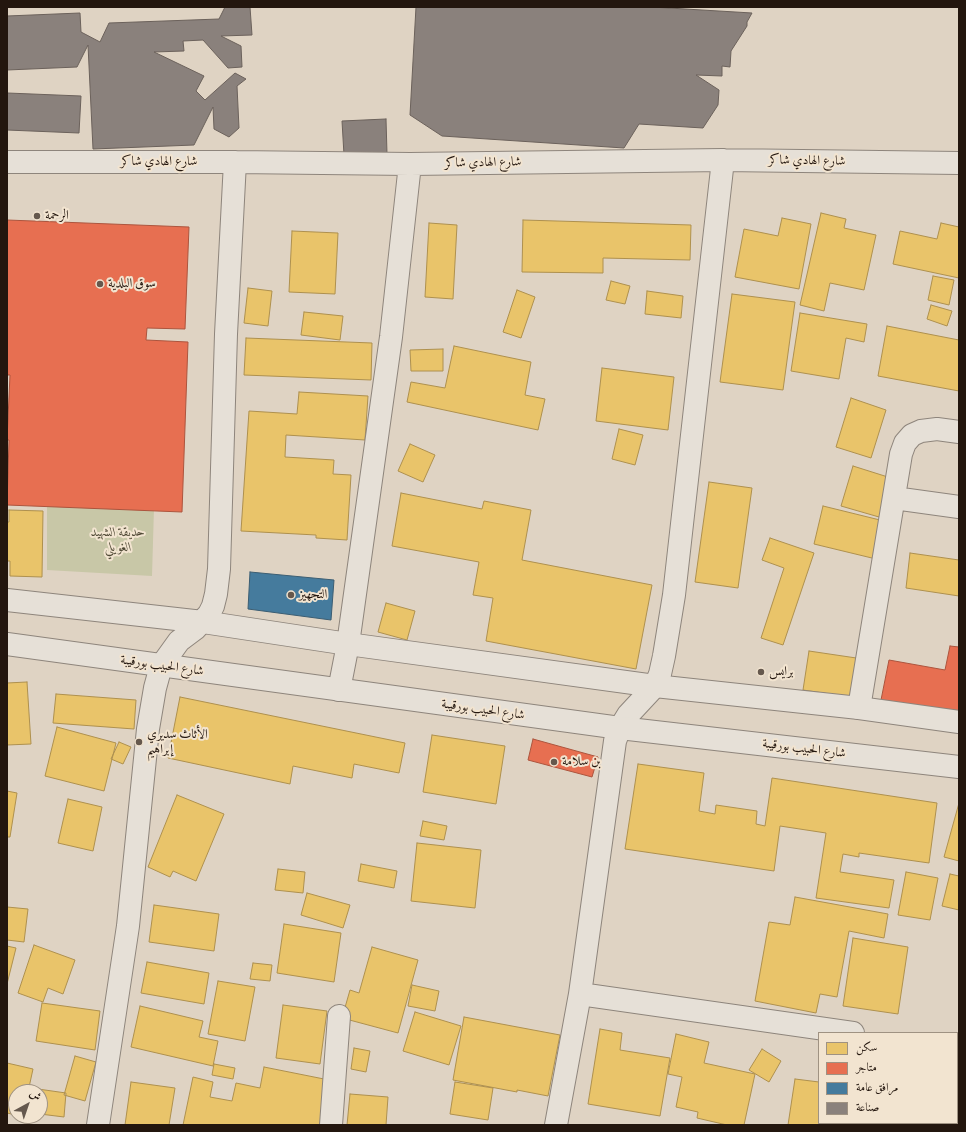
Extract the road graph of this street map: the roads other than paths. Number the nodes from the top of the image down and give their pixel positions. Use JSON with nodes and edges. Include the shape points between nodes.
{"nodes":[{"id":1,"x":723,"y":160,"type":"junction"},
{"id":2,"x":7,"y":162,"type":"edge"},
{"id":3,"x":235,"y":162,"type":"junction"},
{"id":4,"x":959,"y":163,"type":"edge"},
{"id":5,"x":410,"y":164,"type":"junction"},
{"id":6,"x":959,"y":432,"type":"edge"},
{"id":7,"x":894,"y":498,"type":"junction"},
{"id":8,"x":959,"y":507,"type":"edge"},
{"id":9,"x":7,"y":600,"type":"edge"},
{"id":10,"x":203,"y":622,"type":"junction"},
{"id":11,"x":7,"y":644,"type":"edge"},
{"id":12,"x":348,"y":644,"type":"junction"},
{"id":13,"x":161,"y":666,"type":"junction"},
{"id":14,"x":654,"y":686,"type":"junction"},
{"id":15,"x":339,"y":690,"type":"junction"},
{"id":16,"x":859,"y":708,"type":"junction"},
{"id":17,"x":959,"y":722,"type":"edge"},
{"id":18,"x":620,"y":728,"type":"junction"},
{"id":19,"x":959,"y":767,"type":"edge"},
{"id":20,"x":580,"y":994,"type":"junction"},
{"id":21,"x":339,"y":1016,"type":"dead end"},
{"id":22,"x":846,"y":1032,"type":"edge"},
{"id":23,"x":98,"y":1125,"type":"edge"},
{"id":24,"x":331,"y":1125,"type":"edge"},
{"id":25,"x":556,"y":1125,"type":"edge"}],
"edges":[{"from":1,"to":4,"type":"street","name":"شارع الهادي شاكر"},
{"from":1,"to":5,"type":"street","name":"شارع الهادي شاكر"},
{"from":1,"to":14,"type":"street","via":[[674,594],[664,656]]},
{"from":2,"to":3,"type":"street","name":"شارع الهادي شاكر"},
{"from":3,"to":5,"type":"street","name":"شارع الهادي شاكر"},
{"from":3,"to":10,"type":"street","via":[[226,334],[219,569],[213,606]]},
{"from":5,"to":12,"type":"street","via":[[391,337]]},
{"from":6,"to":7,"type":"street","via":[[937,429],[912,435],[905,443],[901,454]]},
{"from":7,"to":8,"type":"street"},
{"from":7,"to":16,"type":"street"},
{"from":9,"to":10,"type":"street"},
{"from":10,"to":12,"type":"street"},
{"from":10,"to":13,"type":"street","via":[[179,641]]},
{"from":11,"to":13,"type":"street","name":"شارع الحبيب بورقيبة"},
{"from":12,"to":14,"type":"street"},
{"from":12,"to":15,"type":"street"},
{"from":13,"to":15,"type":"street","name":"شارع الحبيب بورقيبة"},
{"from":13,"to":23,"type":"street","via":[[148,729],[128,926]]},
{"from":14,"to":16,"type":"street"},
{"from":14,"to":18,"type":"street","via":[[636,705]]},
{"from":15,"to":18,"type":"street","name":"شارع الحبيب بورقيبة"},
{"from":16,"to":17,"type":"street"},
{"from":18,"to":19,"type":"street","name":"شارع الحبيب بورقيبة"},
{"from":18,"to":20,"type":"street","via":[[615,741]]},
{"from":20,"to":22,"type":"street"},
{"from":20,"to":25,"type":"street"},
{"from":21,"to":24,"type":"street"}]}
